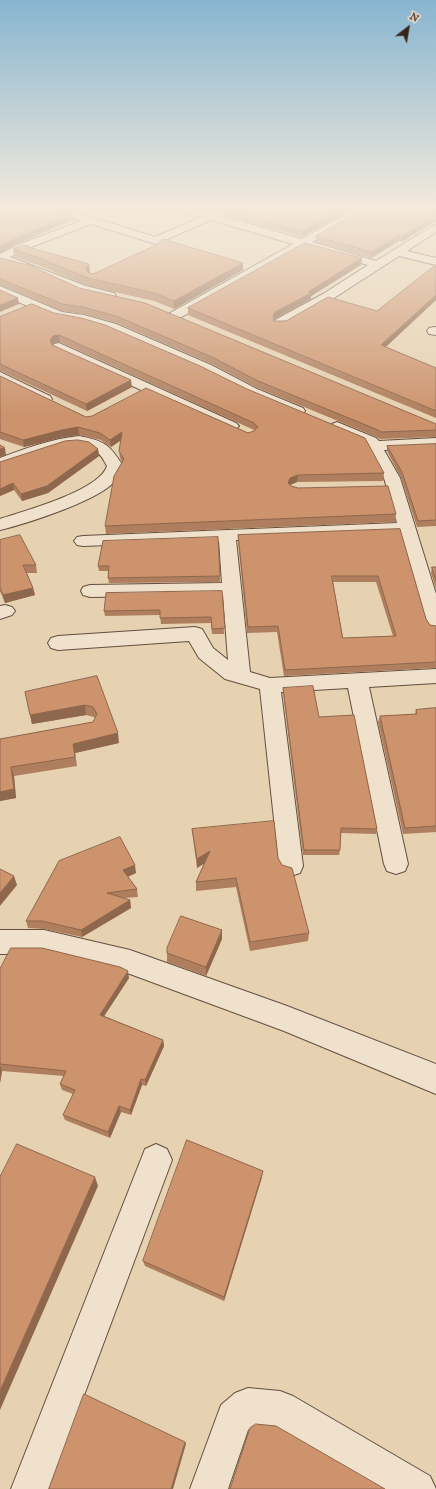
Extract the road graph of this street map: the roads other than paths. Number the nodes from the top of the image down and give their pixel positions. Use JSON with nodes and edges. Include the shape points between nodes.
{"nodes":[{"id":1,"x":53,"y":276,"type":"edge"},
{"id":2,"x":244,"y":276,"type":"edge"},
{"id":3,"x":359,"y":276,"type":"edge"},
{"id":4,"x":0,"y":290,"type":"edge"},
{"id":5,"x":121,"y":298,"type":"edge"},
{"id":6,"x":160,"y":310,"type":"edge"},
{"id":7,"x":174,"y":316,"type":"junction"},
{"id":8,"x":188,"y":321,"type":"edge"},
{"id":9,"x":280,"y":323,"type":"edge"},
{"id":10,"x":59,"y":347,"type":"edge"},
{"id":11,"x":0,"y":376,"type":"edge"},
{"id":12,"x":59,"y":407,"type":"edge"},
{"id":13,"x":312,"y":416,"type":"edge"},
{"id":14,"x":326,"y":423,"type":"edge"},
{"id":15,"x":241,"y":431,"type":"edge"},
{"id":16,"x":436,"y":443,"type":"edge"},
{"id":17,"x":373,"y":446,"type":"junction"},
{"id":18,"x":6,"y":448,"type":"edge"},
{"id":19,"x":26,"y":455,"type":"junction"},
{"id":20,"x":0,"y":464,"type":"edge"},
{"id":21,"x":0,"y":525,"type":"edge"},
{"id":22,"x":407,"y":528,"type":"junction"},
{"id":23,"x":227,"y":535,"type":"junction"},
{"id":24,"x":82,"y":541,"type":"dead end"},
{"id":25,"x":232,"y":589,"type":"junction"},
{"id":26,"x":90,"y":591,"type":"dead end"},
{"id":27,"x":436,"y":625,"type":"edge"},
{"id":28,"x":58,"y":643,"type":"dead end"},
{"id":29,"x":240,"y":676,"type":"junction"},
{"id":30,"x":436,"y":676,"type":"edge"},
{"id":31,"x":357,"y":680,"type":"junction"},
{"id":32,"x":270,"y":684,"type":"junction"},
{"id":33,"x":396,"y":864,"type":"dead end"},
{"id":34,"x":291,"y":866,"type":"edge"},
{"id":35,"x":0,"y":942,"type":"edge"},
{"id":36,"x":436,"y":1079,"type":"edge"},
{"id":37,"x":156,"y":1160,"type":"dead end"},
{"id":38,"x":30,"y":1489,"type":"edge"},
{"id":39,"x":209,"y":1489,"type":"edge"},
{"id":40,"x":417,"y":1489,"type":"edge"}],
"edges":[{"from":1,"to":5,"type":"street","via":[[84,290]]},
{"from":2,"to":7,"type":"street"},
{"from":3,"to":9,"type":"street"},
{"from":4,"to":13,"type":"street","via":[[26,307],[111,327],[206,368],[252,392]]},
{"from":6,"to":7,"type":"street"},
{"from":7,"to":8,"type":"street"},
{"from":10,"to":15,"type":"street","via":[[140,391]]},
{"from":11,"to":12,"type":"street"},
{"from":14,"to":17,"type":"street","via":[[370,441]]},
{"from":16,"to":17,"type":"street"},
{"from":17,"to":22,"type":"street","via":[[392,478],[386,487]]},
{"from":18,"to":19,"type":"street"},
{"from":19,"to":20,"type":"street"},
{"from":19,"to":21,"type":"street","via":[[57,443],[82,441],[104,449],[111,455],[115,466],[112,475],[79,497]]},
{"from":22,"to":23,"type":"street"},
{"from":22,"to":27,"type":"street"},
{"from":23,"to":24,"type":"street"},
{"from":23,"to":25,"type":"street"},
{"from":25,"to":26,"type":"street"},
{"from":25,"to":29,"type":"street"},
{"from":28,"to":29,"type":"street","via":[[195,634],[206,653],[232,674]]},
{"from":29,"to":32,"type":"street"},
{"from":30,"to":31,"type":"street"},
{"from":31,"to":32,"type":"street"},
{"from":31,"to":33,"type":"street"},
{"from":32,"to":34,"type":"street"},
{"from":35,"to":36,"type":"street","via":[[44,942],[130,962],[287,1019]]},
{"from":37,"to":38,"type":"street"},
{"from":39,"to":40,"type":"street","via":[[234,1418],[248,1406],[280,1409]]}]}
